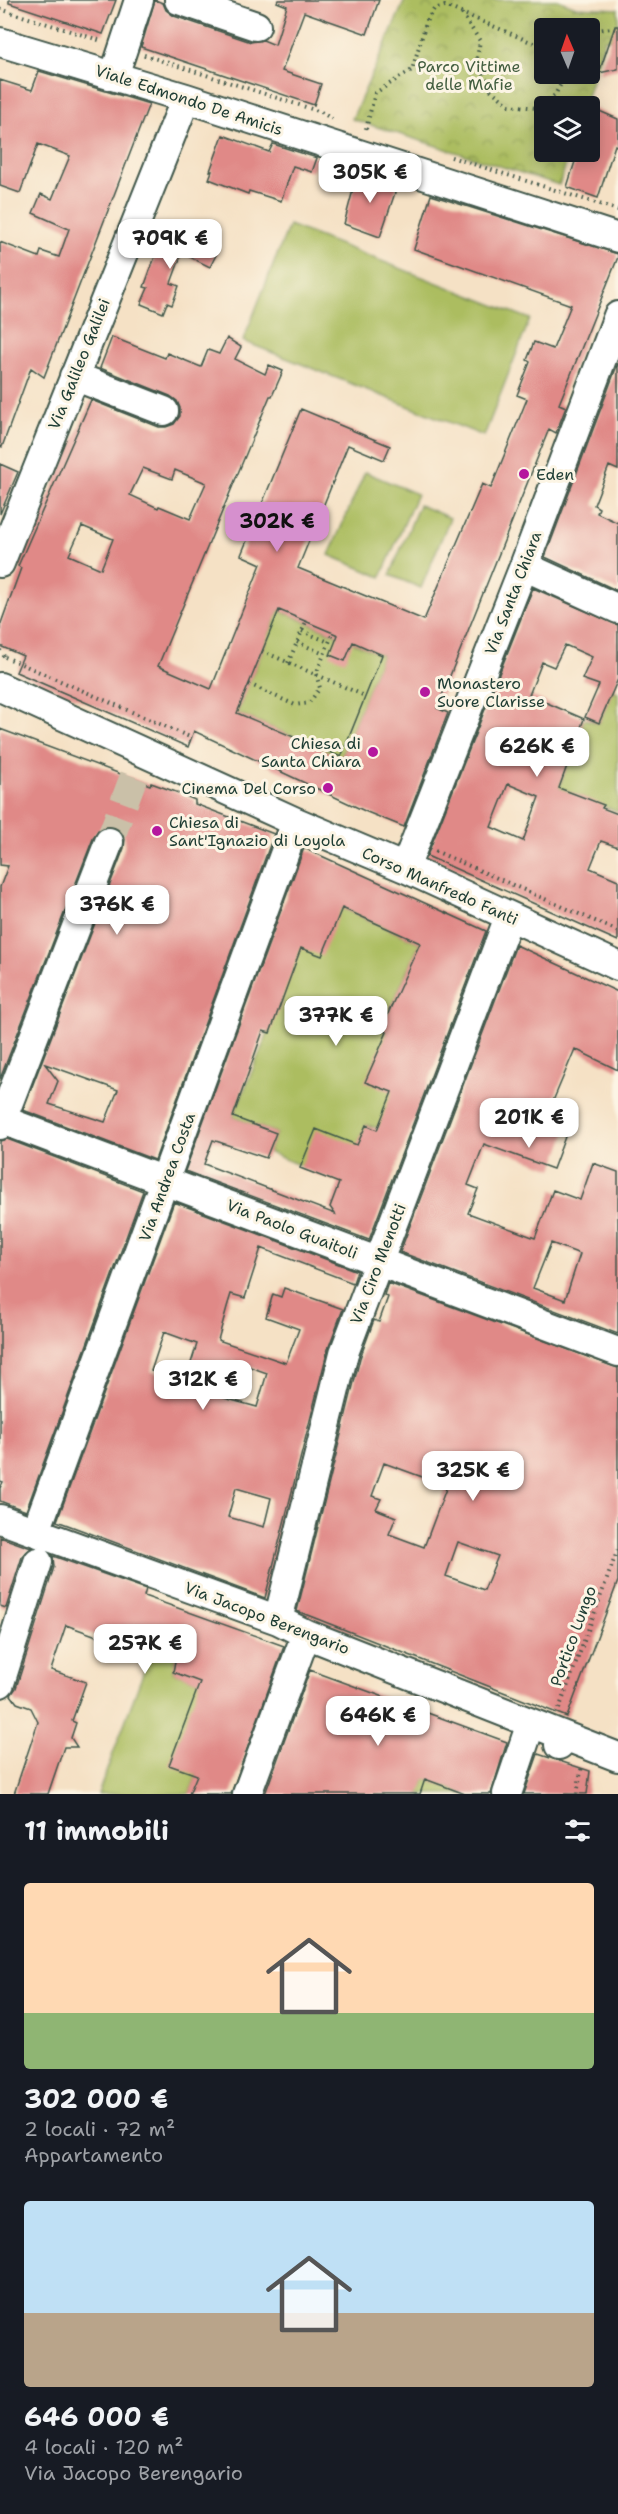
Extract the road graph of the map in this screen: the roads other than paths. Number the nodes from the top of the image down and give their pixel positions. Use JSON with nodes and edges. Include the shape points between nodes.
{"nodes":[{"id":1,"x":139,"y":0,"type":"edge"},
{"id":2,"x":179,"y":0,"type":"edge"},
{"id":3,"x":256,"y":26,"type":"dead end"},
{"id":4,"x":0,"y":42,"type":"edge"},
{"id":5,"x":114,"y":76,"type":"junction"},
{"id":6,"x":186,"y":98,"type":"junction"},
{"id":7,"x":618,"y":238,"type":"edge"},
{"id":8,"x":618,"y":316,"type":"edge"},
{"id":9,"x":607,"y":375,"type":"edge"},
{"id":10,"x":74,"y":376,"type":"junction"},
{"id":11,"x":164,"y":411,"type":"dead end"},
{"id":12,"x":0,"y":563,"type":"edge"},
{"id":13,"x":524,"y":566,"type":"junction"},
{"id":14,"x":618,"y":609,"type":"edge"},
{"id":15,"x":0,"y":687,"type":"edge"},
{"id":16,"x":296,"y":822,"type":"junction"},
{"id":17,"x":109,"y":842,"type":"tunnel mouth"},
{"id":18,"x":410,"y":855,"type":"junction"},
{"id":19,"x":509,"y":917,"type":"junction"},
{"id":20,"x":618,"y":966,"type":"edge"},
{"id":21,"x":1,"y":1121,"type":"edge"},
{"id":22,"x":166,"y":1180,"type":"junction"},
{"id":23,"x":379,"y":1262,"type":"junction"},
{"id":24,"x":618,"y":1352,"type":"edge"},
{"id":25,"x":0,"y":1519,"type":"edge"},
{"id":26,"x":41,"y":1544,"type":"junction"},
{"id":27,"x":278,"y":1620,"type":"junction"},
{"id":28,"x":306,"y":1634,"type":"junction"},
{"id":29,"x":0,"y":1683,"type":"edge"},
{"id":30,"x":551,"y":1734,"type":"junction"},
{"id":31,"x":618,"y":1757,"type":"edge"},
{"id":32,"x":247,"y":1794,"type":"edge"},
{"id":33,"x":507,"y":1794,"type":"edge"}],
"edges":[{"from":1,"to":5,"type":"street"},
{"from":2,"to":3,"type":"street"},
{"from":4,"to":5,"type":"street","name":"Viale Edmondo De Amicis"},
{"from":5,"to":6,"type":"street","name":"Viale Edmondo De Amicis"},
{"from":6,"to":7,"type":"street","name":"Viale Edmondo De Amicis"},
{"from":6,"to":10,"type":"street","name":"Via Galileo Galilei"},
{"from":8,"to":9,"type":"street","name":"Via Santa Chiara"},
{"from":9,"to":13,"type":"street","name":"Via Santa Chiara"},
{"from":10,"to":11,"type":"street"},
{"from":10,"to":12,"type":"street","name":"Via Galileo Galilei"},
{"from":13,"to":14,"type":"street"},
{"from":13,"to":18,"type":"street","name":"Via Santa Chiara"},
{"from":15,"to":16,"type":"street","name":"Corso Manfredo Fanti","via":[[140,762]]},
{"from":16,"to":18,"type":"street","name":"Corso Manfredo Fanti"},
{"from":16,"to":22,"type":"street","name":"Via Andrea Costa"},
{"from":17,"to":21,"type":"street"},
{"from":18,"to":19,"type":"street","name":"Corso Manfredo Fanti"},
{"from":19,"to":20,"type":"street","name":"Corso Manfredo Fanti"},
{"from":19,"to":23,"type":"street","name":"Via Ciro Menotti"},
{"from":21,"to":22,"type":"street","name":"Via Paolo Guaitoli"},
{"from":22,"to":23,"type":"street","name":"Via Paolo Guaitoli"},
{"from":22,"to":26,"type":"street","name":"Via Andrea Costa"},
{"from":23,"to":24,"type":"street","name":"Via Paolo Guaitoli"},
{"from":23,"to":27,"type":"street","name":"Via Ciro Menotti","via":[[344,1353]]},
{"from":25,"to":26,"type":"street","name":"Via Jacopo Berengario"},
{"from":26,"to":27,"type":"street","name":"Via Jacopo Berengario"},
{"from":26,"to":29,"type":"street","name":"Via Andrea Costa"},
{"from":27,"to":28,"type":"street","name":"Via Jacopo Berengario"},
{"from":28,"to":30,"type":"street","name":"Via Jacopo Berengario"},
{"from":28,"to":32,"type":"street"},
{"from":30,"to":31,"type":"street","name":"Via Jacopo Berengario"},
{"from":30,"to":33,"type":"street"}]}
